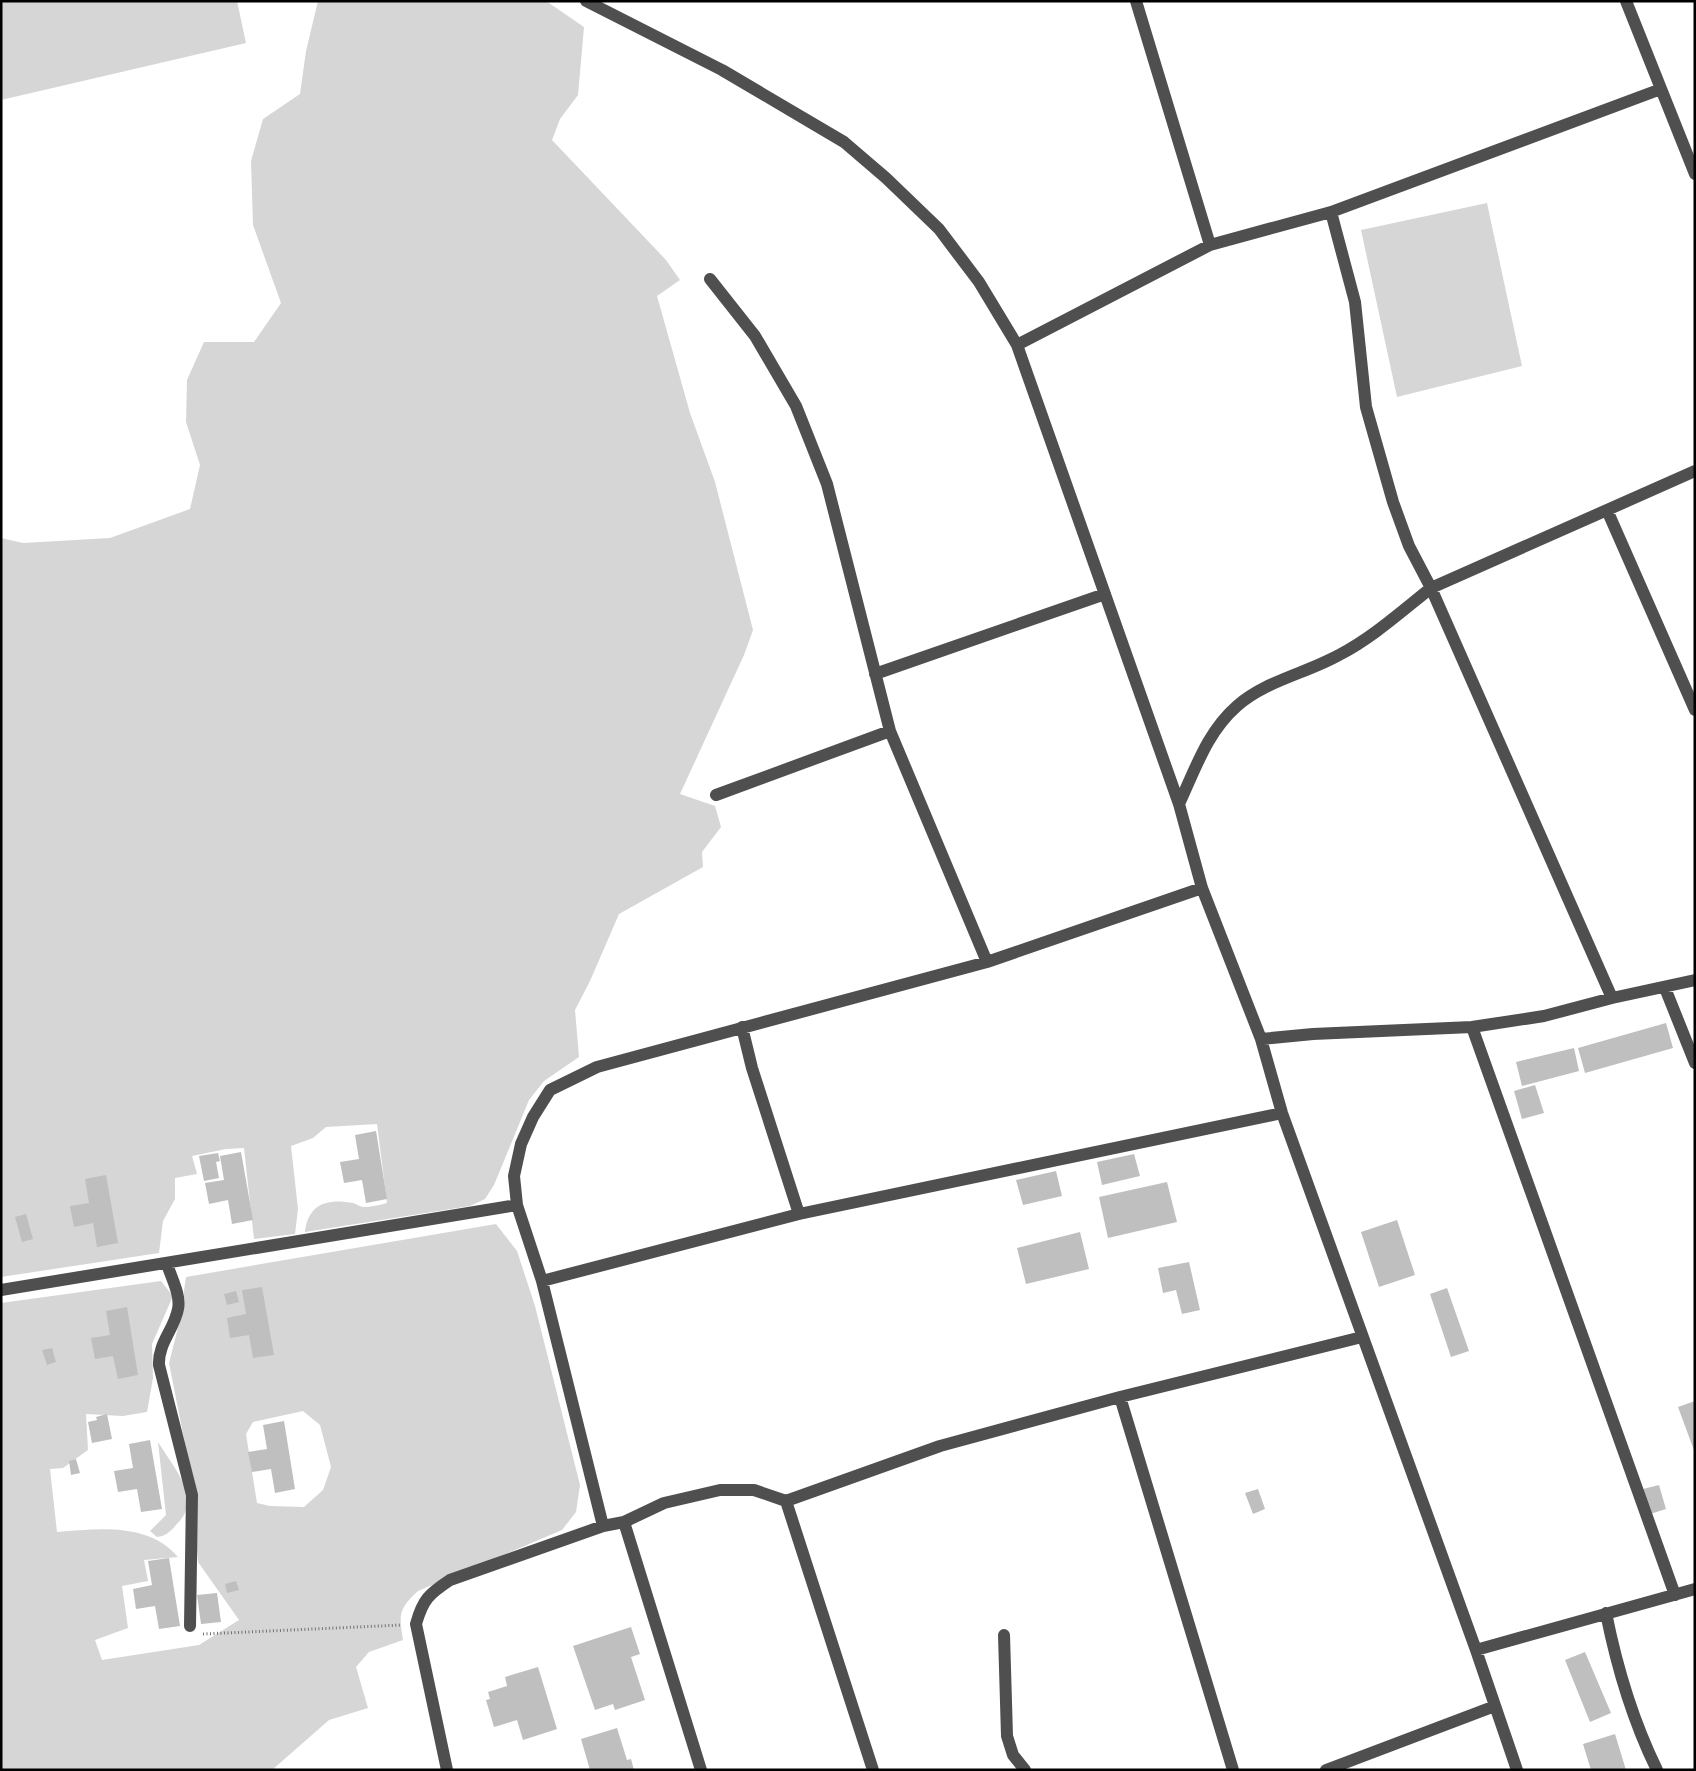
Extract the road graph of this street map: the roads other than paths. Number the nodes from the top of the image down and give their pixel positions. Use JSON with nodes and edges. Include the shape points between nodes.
{"nodes":[{"id":1,"x":586,"y":1,"type":"edge"},
{"id":2,"x":1136,"y":1,"type":"edge"},
{"id":3,"x":1626,"y":1,"type":"edge"},
{"id":4,"x":1661,"y":89,"type":"junction"},
{"id":5,"x":1694,"y":169,"type":"edge"},
{"id":6,"x":1331,"y":212,"type":"junction"},
{"id":7,"x":1210,"y":245,"type":"junction"},
{"id":8,"x":710,"y":280,"type":"dead end"},
{"id":9,"x":1017,"y":345,"type":"junction"},
{"id":10,"x":1695,"y":471,"type":"edge"},
{"id":11,"x":1607,"y":510,"type":"junction"},
{"id":12,"x":1431,"y":588,"type":"junction"},
{"id":13,"x":1105,"y":594,"type":"junction"},
{"id":14,"x":876,"y":674,"type":"junction"},
{"id":15,"x":1695,"y":710,"type":"edge"},
{"id":16,"x":890,"y":731,"type":"junction"},
{"id":17,"x":716,"y":795,"type":"dead end"},
{"id":18,"x":1179,"y":804,"type":"junction"},
{"id":19,"x":1202,"y":888,"type":"junction"},
{"id":20,"x":988,"y":962,"type":"junction"},
{"id":21,"x":1695,"y":980,"type":"edge"},
{"id":22,"x":1665,"y":988,"type":"junction"},
{"id":23,"x":1612,"y":998,"type":"junction"},
{"id":24,"x":742,"y":1027,"type":"junction"},
{"id":25,"x":1472,"y":1027,"type":"junction"},
{"id":26,"x":1261,"y":1039,"type":"junction"},
{"id":27,"x":1695,"y":1063,"type":"edge"},
{"id":28,"x":1282,"y":1113,"type":"junction"},
{"id":29,"x":517,"y":1205,"type":"junction"},
{"id":30,"x":799,"y":1214,"type":"junction"},
{"id":31,"x":167,"y":1264,"type":"junction"},
{"id":32,"x":542,"y":1281,"type":"junction"},
{"id":33,"x":1,"y":1290,"type":"edge"},
{"id":34,"x":1362,"y":1337,"type":"junction"},
{"id":35,"x":1120,"y":1396,"type":"junction"},
{"id":36,"x":786,"y":1502,"type":"junction"},
{"id":37,"x":624,"y":1522,"type":"junction"},
{"id":38,"x":602,"y":1526,"type":"junction"},
{"id":39,"x":1695,"y":1589,"type":"edge"},
{"id":40,"x":1675,"y":1595,"type":"junction"},
{"id":41,"x":1606,"y":1613,"type":"junction"},
{"id":42,"x":190,"y":1626,"type":"road end"},
{"id":43,"x":1004,"y":1635,"type":"dead end"},
{"id":44,"x":1476,"y":1650,"type":"junction"},
{"id":45,"x":1495,"y":1706,"type":"junction"},
{"id":46,"x":447,"y":1770,"type":"edge"},
{"id":47,"x":701,"y":1770,"type":"edge"},
{"id":48,"x":872,"y":1770,"type":"edge"},
{"id":49,"x":1025,"y":1770,"type":"edge"},
{"id":50,"x":1234,"y":1770,"type":"edge"},
{"id":51,"x":1326,"y":1770,"type":"edge"},
{"id":52,"x":1517,"y":1770,"type":"edge"},
{"id":53,"x":1657,"y":1770,"type":"edge"}],
"edges":[{"from":1,"to":9,"type":"street","via":[[722,70],[844,142],[939,229],[980,282]]},
{"from":2,"to":7,"type":"street"},
{"from":3,"to":4,"type":"street"},
{"from":4,"to":5,"type":"street"},
{"from":4,"to":6,"type":"street"},
{"from":6,"to":7,"type":"street"},
{"from":6,"to":12,"type":"street","via":[[1355,302],[1366,406],[1393,502],[1409,546]]},
{"from":7,"to":9,"type":"street"},
{"from":8,"to":14,"type":"street","via":[[755,336],[796,406],[827,484]]},
{"from":9,"to":13,"type":"street"},
{"from":10,"to":11,"type":"street"},
{"from":11,"to":12,"type":"street"},
{"from":11,"to":15,"type":"street"},
{"from":12,"to":18,"type":"street","via":[[1340,655],[1260,691],[1237,706],[1208,740]]},
{"from":12,"to":23,"type":"street"},
{"from":13,"to":14,"type":"street"},
{"from":13,"to":18,"type":"street"},
{"from":14,"to":16,"type":"street"},
{"from":16,"to":17,"type":"street"},
{"from":16,"to":20,"type":"street"},
{"from":18,"to":19,"type":"street"},
{"from":19,"to":20,"type":"street"},
{"from":19,"to":26,"type":"street"},
{"from":20,"to":24,"type":"street"},
{"from":21,"to":22,"type":"street"},
{"from":22,"to":23,"type":"street"},
{"from":22,"to":27,"type":"street"},
{"from":23,"to":25,"type":"street","via":[[1544,1016]]},
{"from":24,"to":29,"type":"street","via":[[597,1067],[550,1090],[533,1117],[522,1144],[514,1176]]},
{"from":24,"to":30,"type":"street"},
{"from":25,"to":26,"type":"street"},
{"from":25,"to":40,"type":"street"},
{"from":26,"to":28,"type":"street"},
{"from":28,"to":30,"type":"street"},
{"from":28,"to":34,"type":"street"},
{"from":29,"to":31,"type":"street"},
{"from":29,"to":32,"type":"street"},
{"from":30,"to":32,"type":"street"},
{"from":31,"to":33,"type":"street"},
{"from":31,"to":42,"type":"street","via":[[178,1309],[162,1344],[159,1365],[192,1495]]},
{"from":32,"to":38,"type":"street"},
{"from":34,"to":35,"type":"street"},
{"from":34,"to":44,"type":"street"},
{"from":35,"to":36,"type":"street","via":[[940,1446]]},
{"from":35,"to":50,"type":"street"},
{"from":36,"to":37,"type":"street","via":[[754,1490],[720,1490],[664,1503]]},
{"from":36,"to":48,"type":"street"},
{"from":37,"to":38,"type":"street"},
{"from":37,"to":47,"type":"street"},
{"from":38,"to":46,"type":"street","via":[[450,1580],[429,1594],[416,1624]]},
{"from":39,"to":40,"type":"street"},
{"from":40,"to":41,"type":"street"},
{"from":41,"to":44,"type":"street"},
{"from":41,"to":53,"type":"street","via":[[1618,1671],[1638,1731]]},
{"from":43,"to":49,"type":"street","via":[[1006,1736],[1013,1755]]},
{"from":44,"to":45,"type":"street"},
{"from":45,"to":51,"type":"street"},
{"from":45,"to":52,"type":"street"}]}
